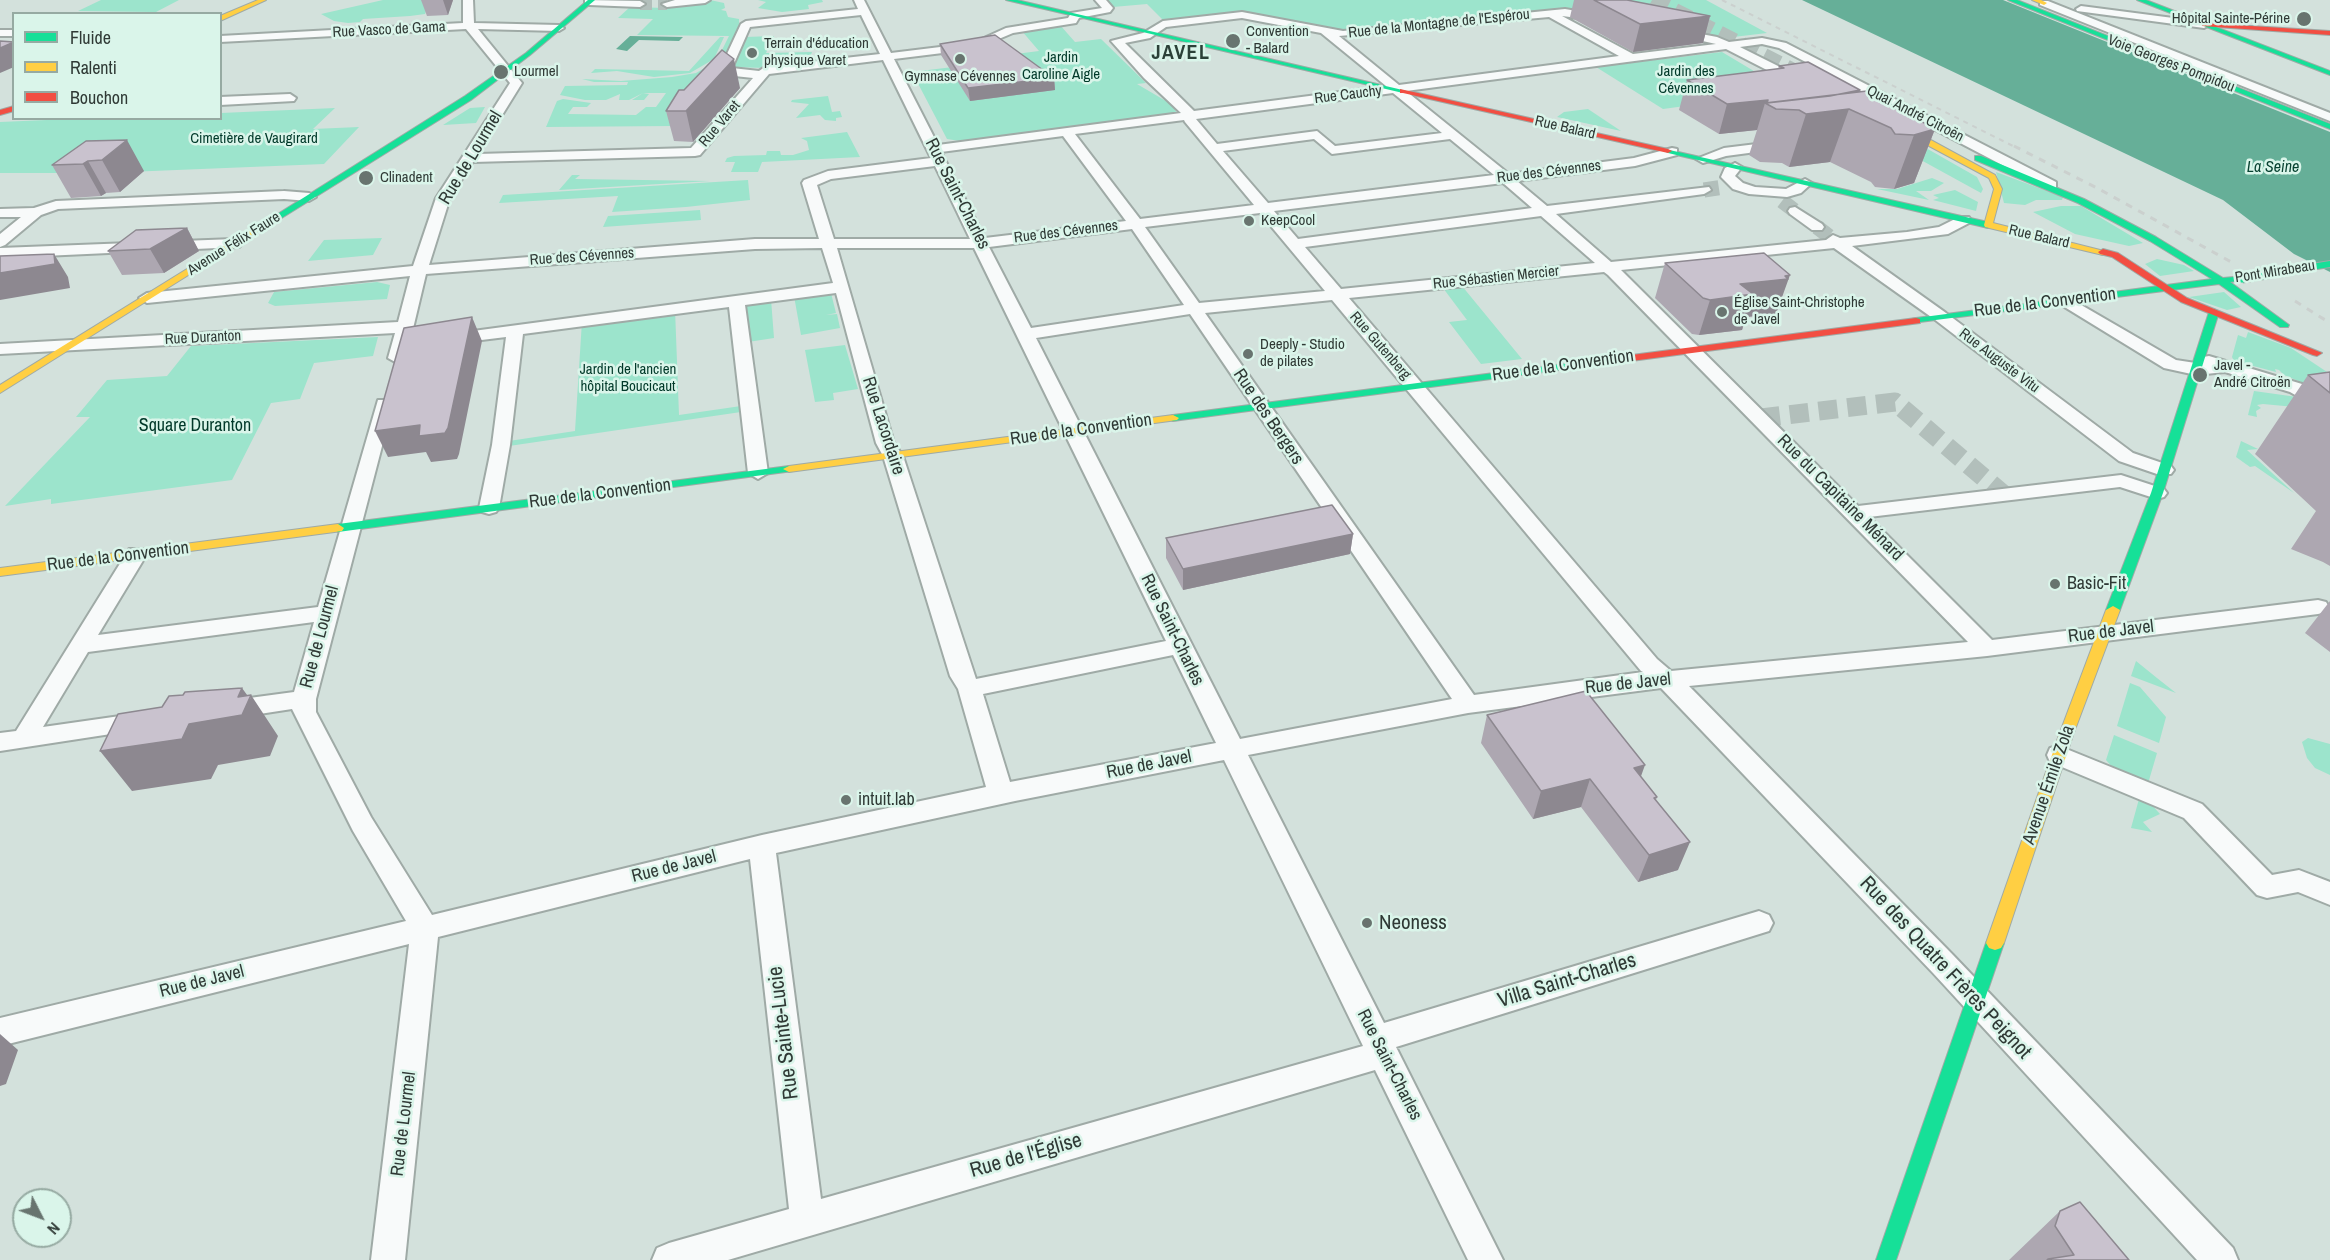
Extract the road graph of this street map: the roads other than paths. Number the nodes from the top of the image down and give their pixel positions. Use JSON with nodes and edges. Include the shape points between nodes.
{"nodes":[{"id":1,"x":263,"y":0,"type":"edge"},
{"id":2,"x":468,"y":0,"type":"edge"},
{"id":3,"x":705,"y":0,"type":"edge"},
{"id":4,"x":859,"y":0,"type":"edge"},
{"id":5,"x":1009,"y":0,"type":"edge"},
{"id":6,"x":1100,"y":0,"type":"edge"},
{"id":7,"x":2011,"y":0,"type":"edge"},
{"id":8,"x":2140,"y":0,"type":"edge"},
{"id":9,"x":591,"y":1,"type":"edge"},
{"id":10,"x":2039,"y":2,"type":"edge"},
{"id":11,"x":640,"y":4,"type":"dead end"},
{"id":12,"x":666,"y":4,"type":"dead end"},
{"id":13,"x":864,"y":12,"type":"junction"},
{"id":14,"x":1551,"y":14,"type":"dead end"},
{"id":15,"x":1075,"y":15,"type":"junction"},
{"id":16,"x":222,"y":18,"type":"edge"},
{"id":17,"x":1617,"y":21,"type":"edge"},
{"id":18,"x":2204,"y":25,"type":"junction"},
{"id":19,"x":469,"y":26,"type":"junction"},
{"id":20,"x":559,"y":28,"type":"junction"},
{"id":21,"x":1661,"y":29,"type":"edge"},
{"id":22,"x":1325,"y":32,"type":"junction"},
{"id":23,"x":1152,"y":33,"type":"junction"},
{"id":24,"x":2330,"y":33,"type":"edge"},
{"id":25,"x":222,"y":39,"type":"edge"},
{"id":26,"x":1762,"y":41,"type":"joint"},
{"id":27,"x":1729,"y":45,"type":"junction"},
{"id":28,"x":2148,"y":54,"type":"junction"},
{"id":29,"x":526,"y":55,"type":"junction"},
{"id":30,"x":887,"y":57,"type":"junction"},
{"id":31,"x":1631,"y":58,"type":"junction"},
{"id":32,"x":496,"y":60,"type":"junction"},
{"id":33,"x":2330,"y":73,"type":"edge"},
{"id":34,"x":761,"y":75,"type":"junction"},
{"id":35,"x":505,"y":78,"type":"junction"},
{"id":36,"x":1840,"y":87,"type":"edge"},
{"id":37,"x":1397,"y":89,"type":"junction"},
{"id":38,"x":1817,"y":91,"type":"edge"},
{"id":39,"x":290,"y":98,"type":"dead end"},
{"id":40,"x":468,"y":98,"type":"junction"},
{"id":41,"x":222,"y":101,"type":"edge"},
{"id":42,"x":1282,"y":104,"type":"junction"},
{"id":43,"x":1188,"y":116,"type":"junction"},
{"id":44,"x":1881,"y":116,"type":"edge"},
{"id":45,"x":2330,"y":117,"type":"edge"},
{"id":46,"x":2330,"y":127,"type":"edge"},
{"id":47,"x":1066,"y":131,"type":"junction"},
{"id":48,"x":1317,"y":135,"type":"junction"},
{"id":49,"x":1454,"y":135,"type":"junction"},
{"id":50,"x":1790,"y":144,"type":"dead end"},
{"id":51,"x":1215,"y":148,"type":"junction"},
{"id":52,"x":1672,"y":152,"type":"junction"},
{"id":53,"x":937,"y":155,"type":"junction"},
{"id":54,"x":468,"y":158,"type":"junction"},
{"id":55,"x":1703,"y":159,"type":"junction"},
{"id":56,"x":1735,"y":167,"type":"junction"},
{"id":57,"x":1505,"y":177,"type":"junction"},
{"id":58,"x":1805,"y":183,"type":"junction"},
{"id":59,"x":1704,"y":190,"type":"tunnel mouth"},
{"id":60,"x":2066,"y":194,"type":"junction"},
{"id":61,"x":309,"y":197,"type":"junction"},
{"id":62,"x":1265,"y":207,"type":"junction"},
{"id":63,"x":1795,"y":211,"type":"tunnel mouth"},
{"id":64,"x":36,"y":212,"type":"junction"},
{"id":65,"x":1545,"y":212,"type":"junction"},
{"id":66,"x":0,"y":213,"type":"edge"},
{"id":67,"x":1964,"y":220,"type":"junction"},
{"id":68,"x":1135,"y":223,"type":"junction"},
{"id":69,"x":1988,"y":225,"type":"junction"},
{"id":70,"x":1817,"y":227,"type":"tunnel mouth"},
{"id":71,"x":1834,"y":241,"type":"junction"},
{"id":72,"x":0,"y":242,"type":"edge"},
{"id":73,"x":982,"y":243,"type":"junction"},
{"id":74,"x":234,"y":244,"type":"junction"},
{"id":75,"x":827,"y":244,"type":"junction"},
{"id":76,"x":1297,"y":244,"type":"junction"},
{"id":77,"x":0,"y":253,"type":"edge"},
{"id":78,"x":2330,"y":264,"type":"edge"},
{"id":79,"x":1608,"y":267,"type":"junction"},
{"id":80,"x":421,"y":270,"type":"junction"},
{"id":81,"x":2220,"y":280,"type":"junction"},
{"id":82,"x":842,"y":287,"type":"junction"},
{"id":83,"x":2163,"y":288,"type":"junction"},
{"id":84,"x":1336,"y":295,"type":"junction"},
{"id":85,"x":147,"y":298,"type":"junction"},
{"id":86,"x":2064,"y":300,"type":"junction"},
{"id":87,"x":736,"y":301,"type":"junction"},
{"id":88,"x":2256,"y":304,"type":"junction"},
{"id":89,"x":1193,"y":309,"type":"junction"},
{"id":90,"x":2214,"y":312,"type":"junction"},
{"id":91,"x":1940,"y":316,"type":"junction"},
{"id":92,"x":405,"y":327,"type":"junction"},
{"id":93,"x":515,"y":331,"type":"junction"},
{"id":94,"x":1026,"y":334,"type":"junction"},
{"id":95,"x":435,"y":341,"type":"edge"},
{"id":96,"x":71,"y":345,"type":"junction"},
{"id":97,"x":0,"y":349,"type":"edge"},
{"id":98,"x":1691,"y":349,"type":"junction"},
{"id":99,"x":2317,"y":352,"type":"junction"},
{"id":100,"x":2330,"y":361,"type":"edge"},
{"id":101,"x":2198,"y":363,"type":"junction"},
{"id":102,"x":1414,"y":386,"type":"junction"},
{"id":103,"x":0,"y":390,"type":"edge"},
{"id":104,"x":1261,"y":405,"type":"junction"},
{"id":105,"x":2330,"y":410,"type":"edge"},
{"id":106,"x":1073,"y":432,"type":"junction"},
{"id":107,"x":893,"y":456,"type":"junction"},
{"id":108,"x":2164,"y":470,"type":"junction"},
{"id":109,"x":758,"y":473,"type":"junction"},
{"id":110,"x":2157,"y":493,"type":"junction"},
{"id":111,"x":489,"y":508,"type":"junction"},
{"id":112,"x":1854,"y":513,"type":"junction"},
{"id":113,"x":349,"y":526,"type":"junction"},
{"id":114,"x":136,"y":554,"type":"junction"},
{"id":115,"x":0,"y":572,"type":"edge"},
{"id":116,"x":2318,"y":607,"type":"dead end"},
{"id":117,"x":327,"y":613,"type":"junction"},
{"id":118,"x":2106,"y":632,"type":"junction"},
{"id":119,"x":81,"y":645,"type":"junction"},
{"id":120,"x":1180,"y":646,"type":"junction"},
{"id":121,"x":1987,"y":648,"type":"junction"},
{"id":122,"x":1667,"y":680,"type":"junction"},
{"id":123,"x":970,"y":688,"type":"junction"},
{"id":124,"x":304,"y":699,"type":"junction"},
{"id":125,"x":1468,"y":704,"type":"junction"},
{"id":126,"x":209,"y":712,"type":"edge"},
{"id":127,"x":163,"y":719,"type":"edge"},
{"id":128,"x":24,"y":738,"type":"junction"},
{"id":129,"x":0,"y":742,"type":"edge"},
{"id":130,"x":1231,"y":748,"type":"junction"},
{"id":131,"x":2059,"y":755,"type":"junction"},
{"id":132,"x":1001,"y":794,"type":"junction"},
{"id":133,"x":762,"y":846,"type":"junction"},
{"id":134,"x":2330,"y":894,"type":"edge"},
{"id":135,"x":1759,"y":923,"type":"dead end"},
{"id":136,"x":425,"y":927,"type":"junction"},
{"id":137,"x":1975,"y":999,"type":"junction"},
{"id":138,"x":0,"y":1032,"type":"edge"},
{"id":139,"x":1379,"y":1046,"type":"junction"},
{"id":140,"x":807,"y":1220,"type":"junction"},
{"id":141,"x":388,"y":1260,"type":"edge"},
{"id":142,"x":669,"y":1260,"type":"edge"},
{"id":143,"x":1486,"y":1260,"type":"edge"},
{"id":144,"x":1886,"y":1260,"type":"edge"},
{"id":145,"x":2221,"y":1260,"type":"edge"}],
"edges":[{"from":1,"to":16,"type":"main road"},
{"from":2,"to":19,"type":"street"},
{"from":3,"to":12,"type":"street"},
{"from":4,"to":13,"type":"street","name":"Rue Saint-Charles"},
{"from":5,"to":15,"type":"main road","name":"Rue Balard"},
{"from":6,"to":15,"type":"street","via":[[1106,10]]},
{"from":7,"to":28,"type":"main road","name":"Voie Georges Pompidou"},
{"from":8,"to":18,"type":"main road"},
{"from":9,"to":11,"type":"street"},
{"from":9,"to":20,"type":"main road"},
{"from":10,"to":18,"type":"street"},
{"from":10,"to":28,"type":"main road","via":[[2041,8]]},
{"from":10,"to":45,"type":"street"},
{"from":13,"to":30,"type":"street","name":"Rue Saint-Charles"},
{"from":13,"to":34,"type":"street","via":[[746,24],[725,71]]},
{"from":14,"to":31,"type":"street"},
{"from":15,"to":23,"type":"main road","name":"Rue Balard"},
{"from":15,"to":30,"type":"street","via":[[1072,21],[1019,28],[975,46]]},
{"from":17,"to":22,"type":"street","name":"Rue de la Montagne de l'Espérou","via":[[1565,12],[1342,34]]},
{"from":18,"to":24,"type":"main road"},
{"from":18,"to":33,"type":"main road"},
{"from":19,"to":20,"type":"street","name":"Rue Vasco de Gama"},
{"from":19,"to":25,"type":"street","name":"Rue Vasco de Gama"},
{"from":19,"to":32,"type":"street"},
{"from":20,"to":29,"type":"main road"},
{"from":21,"to":27,"type":"street"},
{"from":22,"to":23,"type":"street","name":"Rue de la Montagne de l'Espérou","via":[[1242,15],[1163,24]]},
{"from":22,"to":37,"type":"street","name":"Rue du Capitaine Ménard"},
{"from":23,"to":37,"type":"main road","name":"Rue Balard"},
{"from":23,"to":43,"type":"street","name":"Rue Gutenberg","via":[[1117,41],[1187,110]]},
{"from":26,"to":27,"type":"street","name":"Rue Cauchy"},
{"from":26,"to":60,"type":"street","name":"Quai André Citroën","via":[[1782,45]]},
{"from":27,"to":31,"type":"street","name":"Rue Cauchy"},
{"from":27,"to":38,"type":"street"},
{"from":28,"to":46,"type":"main road","name":"Voie Georges Pompidou"},
{"from":29,"to":32,"type":"street"},
{"from":29,"to":35,"type":"main road"},
{"from":30,"to":34,"type":"street","via":[[771,69]]},
{"from":30,"to":53,"type":"street","name":"Rue Saint-Charles"},
{"from":31,"to":37,"type":"street","name":"Rue Cauchy"},
{"from":32,"to":35,"type":"street"},
{"from":34,"to":54,"type":"street","name":"Rue Varet","via":[[694,152]]},
{"from":35,"to":40,"type":"main road","name":"Avenue Félix Faure"},
{"from":35,"to":40,"type":"main road","name":"Avenue Félix Faure"},
{"from":35,"to":54,"type":"street","name":"Rue de Lourmel"},
{"from":36,"to":60,"type":"main road","name":"Quai André Citroën","via":[[1992,165]]},
{"from":37,"to":42,"type":"street","name":"Rue Cauchy"},
{"from":37,"to":49,"type":"street","name":"Rue du Capitaine Ménard"},
{"from":37,"to":52,"type":"main road","name":"Rue Balard"},
{"from":39,"to":41,"type":"street"},
{"from":40,"to":61,"type":"main road","name":"Avenue Félix Faure"},
{"from":42,"to":43,"type":"street","name":"Rue Cauchy"},
{"from":42,"to":48,"type":"street"},
{"from":43,"to":47,"type":"street","name":"Rue Cauchy"},
{"from":43,"to":51,"type":"street","name":"Rue Gutenberg"},
{"from":44,"to":69,"type":"main road","name":"Quai André Citroën","via":[[1992,177],[1998,189]]},
{"from":47,"to":53,"type":"street","name":"Rue Cauchy"},
{"from":47,"to":68,"type":"street","name":"Rue des Bergers"},
{"from":48,"to":49,"type":"street","via":[[1332,150]]},
{"from":48,"to":51,"type":"street"},
{"from":49,"to":57,"type":"street","name":"Rue du Capitaine Ménard"},
{"from":50,"to":55,"type":"street","via":[[1724,152]]},
{"from":51,"to":62,"type":"street","name":"Rue Gutenberg"},
{"from":52,"to":55,"type":"main road","name":"Rue Balard"},
{"from":52,"to":57,"type":"street","name":"Rue des Cévennes","via":[[1635,162]]},
{"from":53,"to":73,"type":"street","name":"Rue Saint-Charles"},
{"from":53,"to":75,"type":"street","name":"Rue Lacordaire","via":[[828,175],[809,183]]},
{"from":54,"to":80,"type":"street","name":"Rue de Lourmel","via":[[443,198]]},
{"from":55,"to":56,"type":"main road","name":"Rue Balard"},
{"from":56,"to":58,"type":"main road","name":"Rue Balard"},
{"from":56,"to":58,"type":"street","via":[[1728,177],[1731,187],[1777,197]]},
{"from":57,"to":62,"type":"street","name":"Rue des Cévennes"},
{"from":57,"to":65,"type":"street","name":"Rue du Capitaine Ménard"},
{"from":58,"to":67,"type":"main road","name":"Rue Balard"},
{"from":59,"to":65,"type":"street"},
{"from":60,"to":81,"type":"main road","name":"Quai André Citroën","via":[[2153,239]]},
{"from":61,"to":64,"type":"street","via":[[56,205]]},
{"from":61,"to":74,"type":"main road","name":"Avenue Félix Faure"},
{"from":62,"to":68,"type":"street","name":"Rue des Cévennes"},
{"from":62,"to":76,"type":"street","name":"Rue Gutenberg"},
{"from":63,"to":70,"type":"street"},
{"from":64,"to":66,"type":"street"},
{"from":64,"to":72,"type":"street"},
{"from":65,"to":76,"type":"street"},
{"from":65,"to":79,"type":"street","name":"Rue du Capitaine Ménard"},
{"from":67,"to":69,"type":"main road","name":"Rue Balard"},
{"from":67,"to":71,"type":"street","name":"Rue Sébastien Mercier","via":[[1942,231]]},
{"from":68,"to":73,"type":"street","name":"Rue des Cévennes"},
{"from":68,"to":89,"type":"street","name":"Rue des Bergers"},
{"from":69,"to":83,"type":"main road","name":"Rue Balard","via":[[2100,250],[2120,258]]},
{"from":71,"to":79,"type":"street","name":"Rue Sébastien Mercier"},
{"from":71,"to":91,"type":"street","name":"Rue Auguste Vitu"},
{"from":73,"to":75,"type":"street","name":"Rue des Cévennes"},
{"from":73,"to":94,"type":"street","name":"Rue Saint-Charles"},
{"from":74,"to":77,"type":"street"},
{"from":74,"to":85,"type":"main road","name":"Avenue Félix Faure"},
{"from":75,"to":80,"type":"street","name":"Rue des Cévennes","via":[[755,244]]},
{"from":75,"to":82,"type":"street","name":"Rue Lacordaire"},
{"from":76,"to":84,"type":"street","name":"Rue Gutenberg"},
{"from":78,"to":81,"type":"main road","name":"Pont Mirabeau","bridge":true},
{"from":79,"to":84,"type":"street","name":"Rue Sébastien Mercier"},
{"from":79,"to":98,"type":"street","name":"Rue du Capitaine Ménard"},
{"from":80,"to":85,"type":"street","name":"Rue des Cévennes"},
{"from":80,"to":92,"type":"street","name":"Rue de Lourmel"},
{"from":81,"to":83,"type":"main road","name":"Pont Mirabeau"},
{"from":81,"to":88,"type":"main road","name":"Quai André Citroën"},
{"from":82,"to":87,"type":"street"},
{"from":82,"to":107,"type":"street","name":"Rue Lacordaire","via":[[885,443]]},
{"from":83,"to":86,"type":"main road","name":"Rue de la Convention"},
{"from":83,"to":90,"type":"main road","name":"Quai André Citroën"},
{"from":84,"to":89,"type":"street","name":"Rue Sébastien Mercier"},
{"from":84,"to":102,"type":"street","name":"Rue Gutenberg"},
{"from":85,"to":96,"type":"main road","name":"Avenue Félix Faure"},
{"from":86,"to":91,"type":"main road","name":"Rue de la Convention"},
{"from":86,"to":101,"type":"street","via":[[2170,364]]},
{"from":87,"to":93,"type":"street"},
{"from":87,"to":109,"type":"street"},
{"from":88,"to":90,"type":"main road","via":[[2249,311]]},
{"from":88,"to":99,"type":"main road","name":"Quai André Citroën"},
{"from":89,"to":94,"type":"street","name":"Rue Sébastien Mercier"},
{"from":89,"to":104,"type":"street","name":"Rue des Bergers"},
{"from":90,"to":99,"type":"main road","name":"Quai André Citroën"},
{"from":90,"to":101,"type":"main road","name":"Avenue Émile Zola"},
{"from":91,"to":98,"type":"main road","name":"Rue de la Convention"},
{"from":91,"to":108,"type":"street","name":"Rue Auguste Vitu","via":[[2126,457]]},
{"from":92,"to":96,"type":"street","name":"Rue Duranton"},
{"from":92,"to":113,"type":"street","name":"Rue de Lourmel","via":[[406,345],[389,384]]},
{"from":93,"to":95,"type":"street"},
{"from":93,"to":111,"type":"street"},
{"from":94,"to":106,"type":"street","name":"Rue Saint-Charles"},
{"from":96,"to":97,"type":"street","name":"Rue Duranton"},
{"from":96,"to":103,"type":"main road","name":"Avenue Félix Faure"},
{"from":98,"to":102,"type":"main road","name":"Rue de la Convention"},
{"from":98,"to":112,"type":"street","name":"Rue du Capitaine Ménard"},
{"from":99,"to":100,"type":"main road","name":"Quai André Citroën"},
{"from":101,"to":105,"type":"street","via":[[2285,384]]},
{"from":101,"to":108,"type":"main road","name":"Avenue Émile Zola"},
{"from":102,"to":104,"type":"main road","name":"Rue de la Convention"},
{"from":102,"to":122,"type":"street","name":"Rue Gutenberg","via":[[1649,665]]},
{"from":104,"to":106,"type":"main road","name":"Rue de la Convention"},
{"from":104,"to":125,"type":"street","name":"Rue des Bergers"},
{"from":106,"to":107,"type":"main road","name":"Rue de la Convention"},
{"from":106,"to":120,"type":"street","name":"Rue Saint-Charles"},
{"from":107,"to":109,"type":"main road","name":"Rue de la Convention"},
{"from":107,"to":123,"type":"street","name":"Rue Lacordaire","via":[[962,676]]},
{"from":108,"to":110,"type":"main road","name":"Avenue Émile Zola"},
{"from":109,"to":111,"type":"main road","name":"Rue de la Convention"},
{"from":110,"to":112,"type":"street","via":[[2121,481]]},
{"from":110,"to":118,"type":"main road","name":"Avenue Émile Zola"},
{"from":111,"to":113,"type":"main road","name":"Rue de la Convention"},
{"from":112,"to":121,"type":"street","name":"Rue du Capitaine Ménard"},
{"from":113,"to":114,"type":"main road","name":"Rue de la Convention"},
{"from":113,"to":117,"type":"street","name":"Rue de Lourmel"},
{"from":114,"to":115,"type":"main road","name":"Rue de la Convention"},
{"from":114,"to":119,"type":"street"},
{"from":116,"to":118,"type":"street","name":"Rue de Javel"},
{"from":117,"to":119,"type":"street"},
{"from":117,"to":124,"type":"street","name":"Rue de Lourmel"},
{"from":118,"to":121,"type":"street","name":"Rue de Javel"},
{"from":118,"to":131,"type":"main road","name":"Avenue Émile Zola"},
{"from":119,"to":128,"type":"street"},
{"from":120,"to":123,"type":"street"},
{"from":120,"to":130,"type":"street","name":"Rue Saint-Charles"},
{"from":121,"to":122,"type":"street","name":"Rue de Javel"},
{"from":122,"to":125,"type":"street","name":"Rue de Javel"},
{"from":122,"to":137,"type":"street","name":"Rue des Quatre Frères Peignot"},
{"from":123,"to":132,"type":"street","name":"Rue Lacordaire"},
{"from":124,"to":126,"type":"street"},
{"from":124,"to":136,"type":"street","name":"Rue de Lourmel","via":[[304,712],[362,824]]},
{"from":125,"to":130,"type":"street","name":"Rue de Javel"},
{"from":127,"to":128,"type":"street"},
{"from":128,"to":129,"type":"street"},
{"from":130,"to":132,"type":"street","name":"Rue de Javel"},
{"from":130,"to":139,"type":"street","name":"Rue Saint-Charles"},
{"from":131,"to":134,"type":"street","via":[[2193,811],[2267,887],[2299,881]]},
{"from":131,"to":137,"type":"main road","name":"Avenue Émile Zola"},
{"from":132,"to":133,"type":"street","name":"Rue de Javel"},
{"from":133,"to":136,"type":"street","name":"Rue de Javel"},
{"from":133,"to":140,"type":"street","name":"Rue Sainte-Lucie"},
{"from":135,"to":139,"type":"street","name":"Villa Saint-Charles"},
{"from":136,"to":138,"type":"street","name":"Rue de Javel"},
{"from":136,"to":141,"type":"street","name":"Rue de Lourmel"},
{"from":137,"to":144,"type":"main road","name":"Avenue Émile Zola"},
{"from":137,"to":145,"type":"street","name":"Rue des Quatre Frères Peignot"},
{"from":139,"to":140,"type":"street","name":"Rue de l'Église"},
{"from":139,"to":143,"type":"street","name":"Rue Saint-Charles"},
{"from":140,"to":142,"type":"street","name":"Rue de l'Église"}]}
